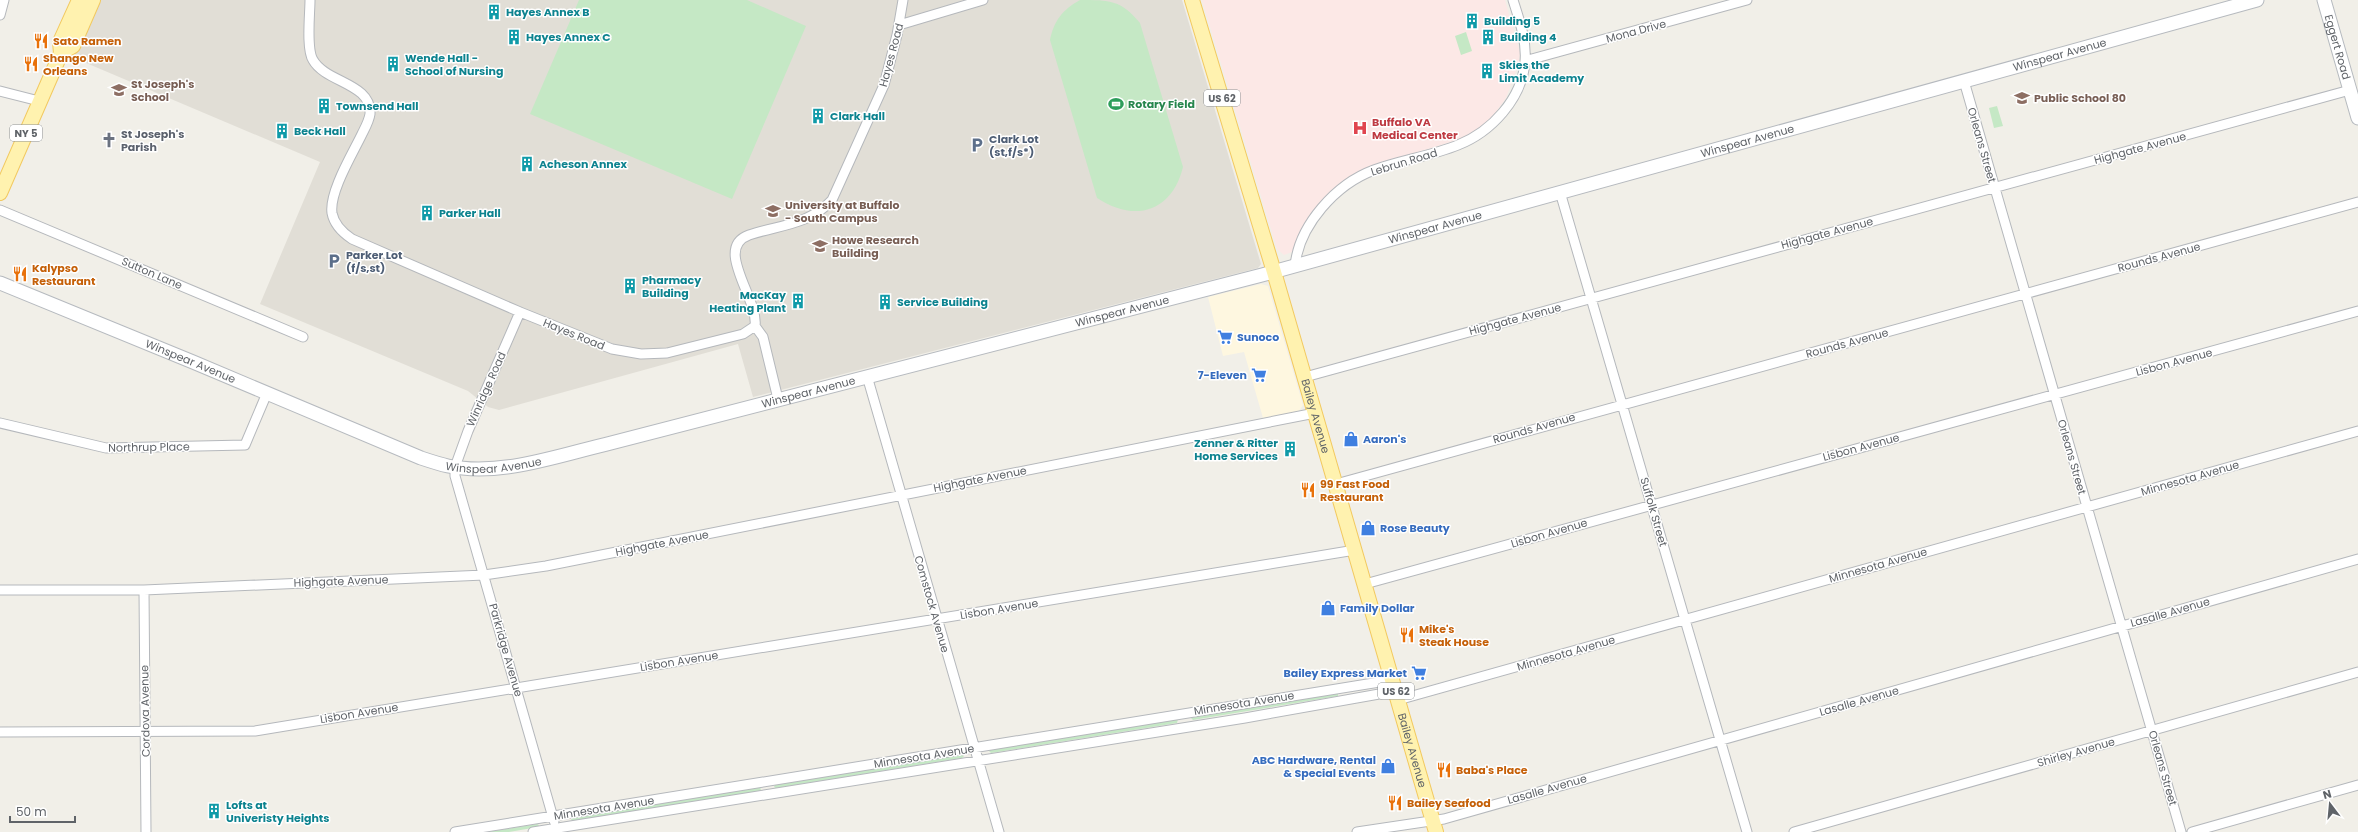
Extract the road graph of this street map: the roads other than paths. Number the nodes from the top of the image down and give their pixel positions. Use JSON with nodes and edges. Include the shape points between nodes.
{"nodes":[{"id":1,"x":4,"y":0,"type":"edge"},
{"id":2,"x":79,"y":0,"type":"edge"},
{"id":3,"x":93,"y":0,"type":"edge"},
{"id":4,"x":310,"y":0,"type":"edge"},
{"id":5,"x":903,"y":0,"type":"edge"},
{"id":6,"x":982,"y":0,"type":"edge"},
{"id":7,"x":1192,"y":0,"type":"edge"},
{"id":8,"x":1513,"y":0,"type":"edge"},
{"id":9,"x":1747,"y":0,"type":"edge"},
{"id":10,"x":2258,"y":0,"type":"edge"},
{"id":11,"x":2324,"y":0,"type":"edge"},
{"id":12,"x":1727,"y":3,"type":"edge"},
{"id":13,"x":0,"y":14,"type":"edge"},
{"id":14,"x":900,"y":25,"type":"junction"},
{"id":15,"x":61,"y":53,"type":"junction"},
{"id":16,"x":1525,"y":61,"type":"junction"},
{"id":17,"x":1964,"y":81,"type":"junction"},
{"id":18,"x":2350,"y":90,"type":"junction"},
{"id":19,"x":0,"y":91,"type":"edge"},
{"id":20,"x":39,"y":101,"type":"junction"},
{"id":21,"x":2358,"y":118,"type":"edge"},
{"id":22,"x":1995,"y":187,"type":"junction"},
{"id":23,"x":1560,"y":192,"type":"junction"},
{"id":24,"x":0,"y":193,"type":"edge"},
{"id":25,"x":2358,"y":202,"type":"edge"},
{"id":26,"x":0,"y":210,"type":"edge"},
{"id":27,"x":1295,"y":266,"type":"junction"},
{"id":28,"x":1274,"y":272,"type":"junction"},
{"id":29,"x":0,"y":283,"type":"edge"},
{"id":30,"x":2025,"y":294,"type":"junction"},
{"id":31,"x":1591,"y":298,"type":"junction"},
{"id":32,"x":2358,"y":311,"type":"edge"},
{"id":33,"x":520,"y":312,"type":"junction"},
{"id":34,"x":755,"y":326,"type":"junction"},
{"id":35,"x":303,"y":337,"type":"dead end"},
{"id":36,"x":867,"y":376,"type":"junction"},
{"id":37,"x":1305,"y":377,"type":"junction"},
{"id":38,"x":267,"y":393,"type":"junction"},
{"id":39,"x":2054,"y":395,"type":"junction"},
{"id":40,"x":778,"y":399,"type":"junction"},
{"id":41,"x":1622,"y":404,"type":"junction"},
{"id":42,"x":1315,"y":413,"type":"junction"},
{"id":43,"x":0,"y":423,"type":"edge"},
{"id":44,"x":2358,"y":431,"type":"edge"},
{"id":45,"x":455,"y":467,"type":"junction"},
{"id":46,"x":1336,"y":484,"type":"junction"},
{"id":47,"x":901,"y":495,"type":"junction"},
{"id":48,"x":1652,"y":505,"type":"junction"},
{"id":49,"x":2087,"y":507,"type":"junction"},
{"id":50,"x":1355,"y":550,"type":"junction"},
{"id":51,"x":2358,"y":559,"type":"edge"},
{"id":52,"x":484,"y":576,"type":"junction"},
{"id":53,"x":1365,"y":584,"type":"junction"},
{"id":54,"x":0,"y":590,"type":"edge"},
{"id":55,"x":144,"y":590,"type":"junction"},
{"id":56,"x":937,"y":619,"type":"junction"},
{"id":57,"x":1685,"y":619,"type":"junction"},
{"id":58,"x":2122,"y":626,"type":"junction"},
{"id":59,"x":2358,"y":672,"type":"edge"},
{"id":60,"x":517,"y":688,"type":"junction"},
{"id":61,"x":1395,"y":690,"type":"junction"},
{"id":62,"x":1183,"y":713,"type":"junction"},
{"id":63,"x":1185,"y":727,"type":"junction"},
{"id":64,"x":2152,"y":730,"type":"junction"},
{"id":65,"x":0,"y":732,"type":"edge"},
{"id":66,"x":146,"y":732,"type":"junction"},
{"id":67,"x":1720,"y":740,"type":"junction"},
{"id":68,"x":974,"y":748,"type":"junction"},
{"id":69,"x":977,"y":759,"type":"junction"},
{"id":70,"x":766,"y":782,"type":"junction"},
{"id":71,"x":2358,"y":785,"type":"edge"},
{"id":72,"x":768,"y":794,"type":"junction"},
{"id":73,"x":552,"y":816,"type":"junction"},
{"id":74,"x":1434,"y":826,"type":"edge"},
{"id":75,"x":557,"y":830,"type":"edge"},
{"id":76,"x":146,"y":832,"type":"edge"},
{"id":77,"x":456,"y":832,"type":"edge"},
{"id":78,"x":533,"y":832,"type":"edge"},
{"id":79,"x":999,"y":832,"type":"edge"},
{"id":80,"x":1357,"y":832,"type":"edge"},
{"id":81,"x":1746,"y":832,"type":"edge"},
{"id":82,"x":1794,"y":832,"type":"edge"},
{"id":83,"x":2181,"y":832,"type":"edge"},
{"id":84,"x":2192,"y":832,"type":"edge"}],
"edges":[{"from":1,"to":13,"type":"street"},
{"from":2,"to":15,"type":"main road","number":"NY 5","via":[[60,42]]},
{"from":3,"to":15,"type":"main road","number":"NY 5","via":[[73,46]]},
{"from":4,"to":33,"type":"street","name":"Hayes Road","via":[[310,50],[313,60],[323,71],[363,94],[369,106],[368,122],[333,202],[332,213],[338,226],[352,238]]},
{"from":5,"to":14,"type":"street","name":"Hayes Road"},
{"from":6,"to":14,"type":"street"},
{"from":7,"to":28,"type":"main road","name":"Bailey Avenue","number":"US 62"},
{"from":8,"to":16,"type":"street","name":"Lebrun Road","via":[[1525,46]]},
{"from":9,"to":12,"type":"street","name":"Mona Drive"},
{"from":10,"to":17,"type":"street","name":"Winspear Avenue"},
{"from":11,"to":18,"type":"street","name":"Eggert Road"},
{"from":12,"to":16,"type":"street","name":"Mona Drive"},
{"from":14,"to":34,"type":"street","name":"Hayes Road","via":[[884,85],[832,200],[809,219],[747,236],[736,246],[734,258],[755,311]]},
{"from":15,"to":20,"type":"main road","number":"NY 5"},
{"from":16,"to":27,"type":"street","name":"Lebrun Road","via":[[1515,93],[1505,109],[1485,130],[1459,145],[1373,170],[1357,178],[1334,196],[1316,216],[1300,242]]},
{"from":17,"to":22,"type":"street","name":"Orleans Street"},
{"from":17,"to":23,"type":"street","name":"Winspear Avenue"},
{"from":18,"to":21,"type":"street","name":"Eggert Road"},
{"from":18,"to":22,"type":"street","name":"Highgate Avenue"},
{"from":19,"to":20,"type":"street"},
{"from":20,"to":24,"type":"main road","number":"NY 5"},
{"from":22,"to":30,"type":"street","name":"Orleans Street"},
{"from":22,"to":31,"type":"street","name":"Highgate Avenue"},
{"from":23,"to":27,"type":"street","name":"Winspear Avenue"},
{"from":23,"to":31,"type":"street","name":"Suffolk Street"},
{"from":25,"to":30,"type":"street","name":"Rounds Avenue"},
{"from":26,"to":35,"type":"street","name":"Sutton Lane"},
{"from":27,"to":28,"type":"street","name":"Winspear Avenue"},
{"from":28,"to":36,"type":"street","name":"Winspear Avenue"},
{"from":28,"to":37,"type":"main road","name":"Bailey Avenue","number":"US 62"},
{"from":29,"to":38,"type":"street","name":"Winspear Avenue"},
{"from":30,"to":39,"type":"street","name":"Orleans Street"},
{"from":30,"to":41,"type":"street","name":"Rounds Avenue"},
{"from":31,"to":37,"type":"street","name":"Highgate Avenue"},
{"from":31,"to":41,"type":"street","name":"Suffolk Street"},
{"from":32,"to":39,"type":"street","name":"Lisbon Avenue"},
{"from":33,"to":34,"type":"street","name":"Hayes Road","via":[[599,345],[641,354],[680,351],[743,334]]},
{"from":33,"to":45,"type":"street","name":"Winridge Road"},
{"from":34,"to":40,"type":"street","via":[[763,337]]},
{"from":36,"to":40,"type":"street","name":"Winspear Avenue"},
{"from":36,"to":47,"type":"street","name":"Comstock Avenue"},
{"from":37,"to":42,"type":"main road","name":"Bailey Avenue","number":"US 62"},
{"from":38,"to":43,"type":"street","name":"Northrup Place","via":[[244,445],[106,448]]},
{"from":38,"to":45,"type":"street","name":"Winspear Avenue","via":[[421,458]]},
{"from":39,"to":48,"type":"street","name":"Lisbon Avenue"},
{"from":39,"to":49,"type":"street","name":"Orleans Street"},
{"from":40,"to":45,"type":"street","name":"Winspear Avenue","via":[[529,462],[491,468]]},
{"from":41,"to":46,"type":"street","name":"Rounds Avenue"},
{"from":41,"to":48,"type":"street","name":"Suffolk Street"},
{"from":42,"to":46,"type":"main road","name":"Bailey Avenue","number":"US 62"},
{"from":42,"to":47,"type":"street","name":"Highgate Avenue"},
{"from":44,"to":49,"type":"street","name":"Minnesota Avenue"},
{"from":45,"to":52,"type":"street","name":"Parkridge Avenue","via":[[455,476]]},
{"from":46,"to":50,"type":"main road","name":"Bailey Avenue","number":"US 62"},
{"from":47,"to":52,"type":"street","name":"Highgate Avenue","via":[[546,566]]},
{"from":47,"to":56,"type":"street","name":"Comstock Avenue"},
{"from":48,"to":53,"type":"street","name":"Lisbon Avenue"},
{"from":48,"to":57,"type":"street","name":"Suffolk Street"},
{"from":49,"to":57,"type":"street","name":"Minnesota Avenue"},
{"from":49,"to":58,"type":"street","name":"Orleans Street"},
{"from":50,"to":53,"type":"main road","name":"Bailey Avenue","number":"US 62"},
{"from":50,"to":56,"type":"street","name":"Lisbon Avenue"},
{"from":51,"to":58,"type":"street","name":"Lasalle Avenue"},
{"from":52,"to":55,"type":"street","name":"Highgate Avenue"},
{"from":52,"to":60,"type":"street","name":"Parkridge Avenue"},
{"from":53,"to":61,"type":"main road","name":"Bailey Avenue","number":"US 62"},
{"from":54,"to":55,"type":"street","name":"Highgate Avenue"},
{"from":55,"to":66,"type":"street","name":"Cordova Avenue"},
{"from":56,"to":60,"type":"street","name":"Lisbon Avenue"},
{"from":56,"to":68,"type":"street","name":"Comstock Avenue"},
{"from":57,"to":61,"type":"street","name":"Minnesota Avenue"},
{"from":57,"to":67,"type":"street","name":"Suffolk Street"},
{"from":58,"to":64,"type":"street","name":"Orleans Street"},
{"from":58,"to":67,"type":"street","name":"Lasalle Avenue"},
{"from":59,"to":64,"type":"street","name":"Shirley Avenue"},
{"from":60,"to":66,"type":"street","name":"Lisbon Avenue","via":[[255,731]]},
{"from":60,"to":73,"type":"street","name":"Parkridge Avenue"},
{"from":61,"to":62,"type":"street","name":"Minnesota Avenue"},
{"from":61,"to":63,"type":"street","name":"Minnesota Avenue"},
{"from":61,"to":74,"type":"main road","name":"Bailey Avenue","number":"US 62"},
{"from":62,"to":63,"type":"street"},
{"from":62,"to":68,"type":"street","name":"Minnesota Avenue"},
{"from":63,"to":69,"type":"street","name":"Minnesota Avenue"},
{"from":64,"to":82,"type":"street","name":"Shirley Avenue"},
{"from":64,"to":83,"type":"street","name":"Orleans Street"},
{"from":65,"to":66,"type":"street","name":"Lisbon Avenue"},
{"from":66,"to":76,"type":"street","name":"Cordova Avenue"},
{"from":67,"to":74,"type":"street","name":"Lasalle Avenue","via":[[1444,819]]},
{"from":67,"to":81,"type":"street","name":"Suffolk Street"},
{"from":68,"to":69,"type":"street","name":"Comstock Avenue"},
{"from":68,"to":70,"type":"street","name":"Minnesota Avenue"},
{"from":69,"to":72,"type":"street","name":"Minnesota Avenue"},
{"from":69,"to":79,"type":"street","name":"Comstock Avenue"},
{"from":70,"to":72,"type":"street"},
{"from":70,"to":73,"type":"street","name":"Minnesota Avenue"},
{"from":71,"to":84,"type":"street"},
{"from":72,"to":75,"type":"street","name":"Minnesota Avenue"},
{"from":73,"to":75,"type":"street","name":"Parkridge Avenue"},
{"from":73,"to":77,"type":"street","name":"Minnesota Avenue"},
{"from":74,"to":80,"type":"street","name":"Lasalle Avenue"},
{"from":75,"to":78,"type":"street","name":"Minnesota Avenue"}]}
